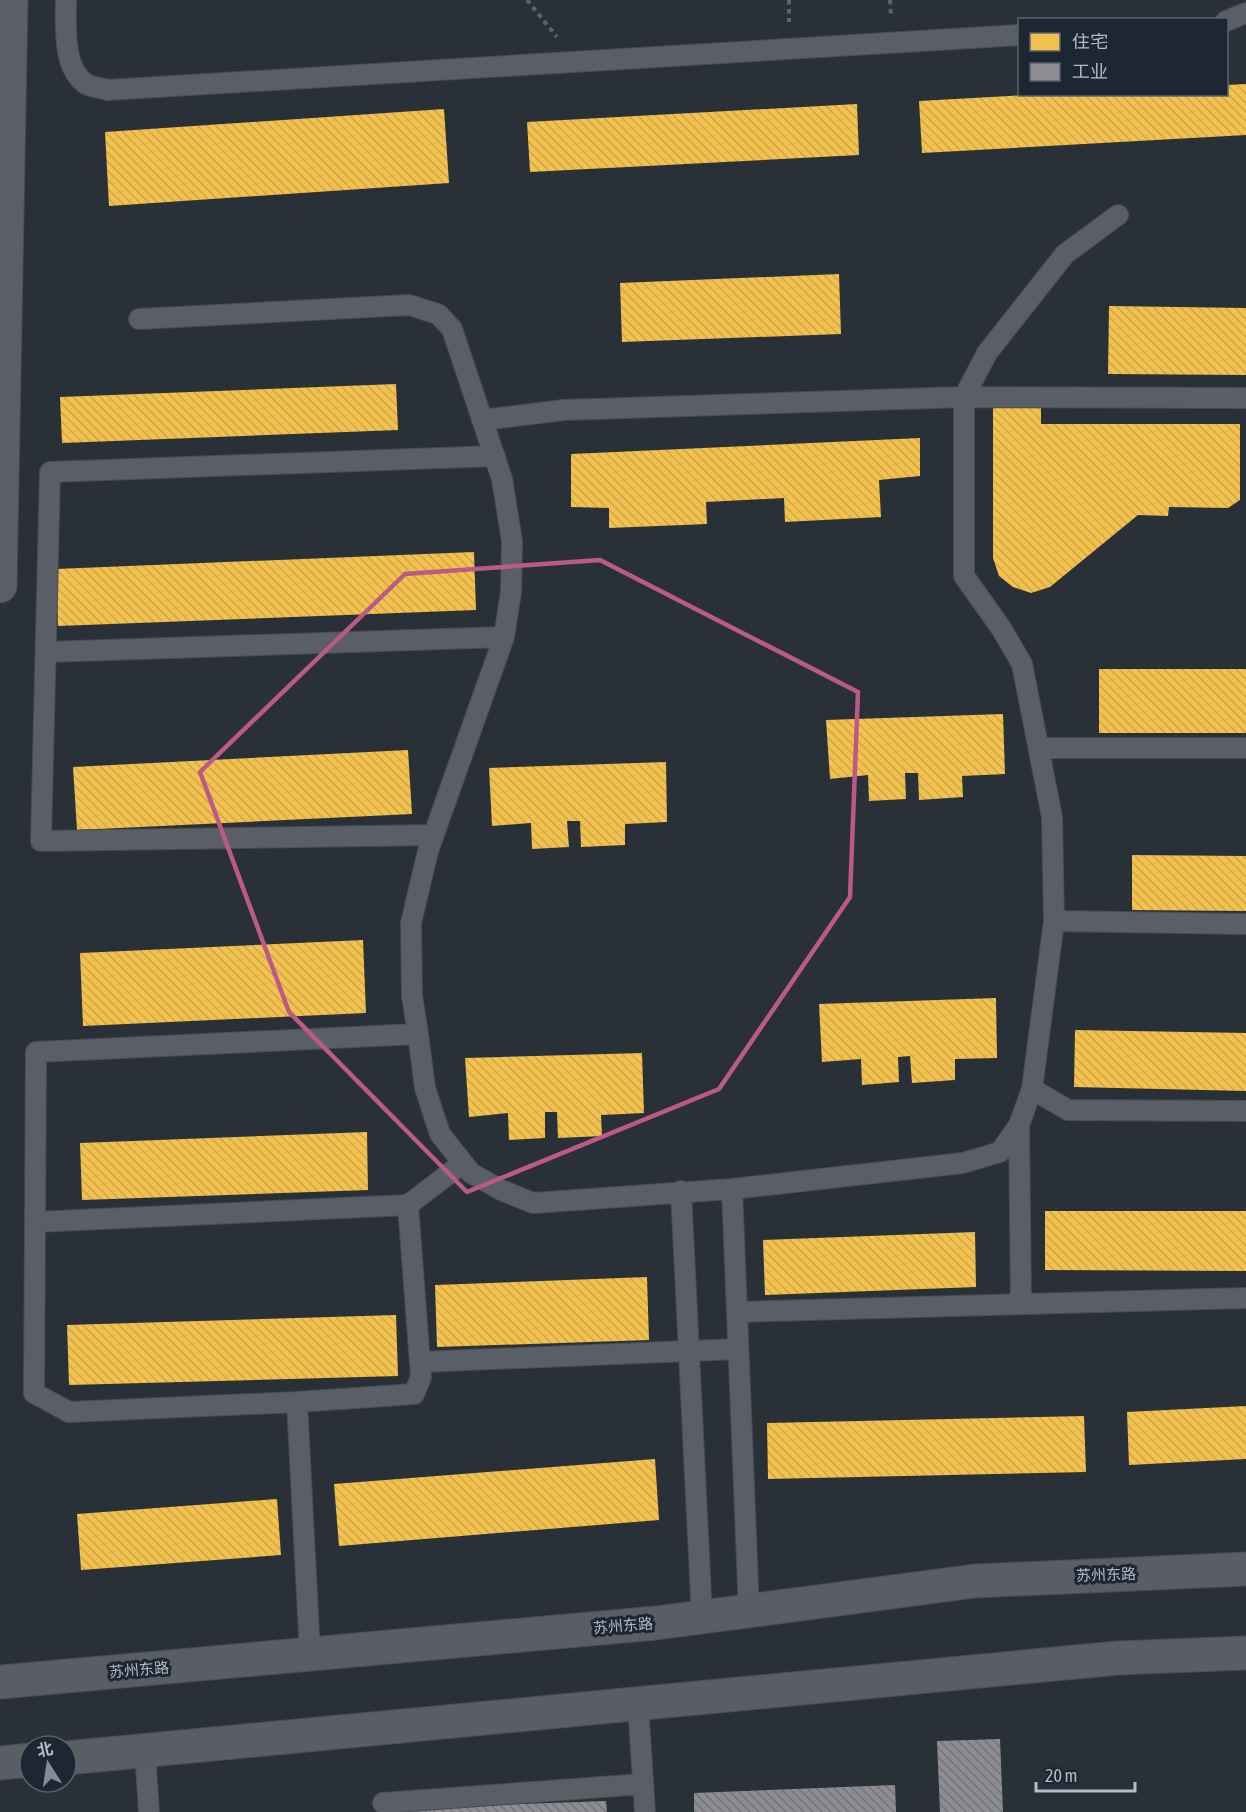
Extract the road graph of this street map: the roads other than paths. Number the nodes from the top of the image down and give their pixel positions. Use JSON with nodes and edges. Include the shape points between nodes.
{"nodes":[{"id":1,"x":11,"y":0,"type":"edge"},
{"id":2,"x":66,"y":0,"type":"edge"},
{"id":3,"x":1246,"y":13,"type":"edge"},
{"id":4,"x":1228,"y":21,"type":"edge"},
{"id":5,"x":1018,"y":35,"type":"edge"},
{"id":6,"x":1118,"y":215,"type":"dead end"},
{"id":7,"x":139,"y":319,"type":"dead end"},
{"id":8,"x":964,"y":397,"type":"junction"},
{"id":9,"x":1246,"y":398,"type":"edge"},
{"id":10,"x":482,"y":420,"type":"junction"},
{"id":11,"x":495,"y":456,"type":"junction"},
{"id":12,"x":0,"y":586,"type":"edge"},
{"id":13,"x":504,"y":637,"type":"junction"},
{"id":14,"x":46,"y":652,"type":"junction"},
{"id":15,"x":1039,"y":748,"type":"junction"},
{"id":16,"x":1246,"y":748,"type":"edge"},
{"id":17,"x":433,"y":835,"type":"junction"},
{"id":18,"x":1054,"y":921,"type":"junction"},
{"id":19,"x":1246,"y":924,"type":"edge"},
{"id":20,"x":418,"y":1034,"type":"junction"},
{"id":21,"x":1032,"y":1089,"type":"junction"},
{"id":22,"x":1246,"y":1111,"type":"edge"},
{"id":23,"x":1019,"y":1125,"type":"junction"},
{"id":24,"x":463,"y":1163,"type":"junction"},
{"id":25,"x":732,"y":1189,"type":"junction"},
{"id":26,"x":681,"y":1191,"type":"junction"},
{"id":27,"x":408,"y":1205,"type":"junction"},
{"id":28,"x":35,"y":1222,"type":"junction"},
{"id":29,"x":1246,"y":1298,"type":"edge"},
{"id":30,"x":1021,"y":1304,"type":"junction"},
{"id":31,"x":737,"y":1312,"type":"junction"},
{"id":32,"x":738,"y":1349,"type":"junction"},
{"id":33,"x":689,"y":1351,"type":"junction"},
{"id":34,"x":420,"y":1362,"type":"junction"},
{"id":35,"x":297,"y":1402,"type":"junction"},
{"id":36,"x":1246,"y":1569,"type":"edge"},
{"id":37,"x":749,"y":1611,"type":"junction"},
{"id":38,"x":702,"y":1617,"type":"junction"},
{"id":39,"x":1246,"y":1653,"type":"edge"},
{"id":40,"x":310,"y":1654,"type":"junction"},
{"id":41,"x":0,"y":1682,"type":"edge"},
{"id":42,"x":638,"y":1704,"type":"junction"},
{"id":43,"x":145,"y":1751,"type":"junction"},
{"id":44,"x":78,"y":1757,"type":"edge"},
{"id":45,"x":18,"y":1762,"type":"edge"},
{"id":46,"x":0,"y":1763,"type":"edge"},
{"id":47,"x":643,"y":1784,"type":"junction"},
{"id":48,"x":382,"y":1803,"type":"dead end"},
{"id":49,"x":149,"y":1812,"type":"edge"},
{"id":50,"x":645,"y":1812,"type":"edge"}],
"edges":[{"from":1,"to":12,"type":"street"},
{"from":2,"to":5,"type":"lane","via":[[69,63],[86,84],[108,90]]},
{"from":3,"to":4,"type":"lane"},
{"from":6,"to":8,"type":"lane","via":[[1065,254],[987,353]]},
{"from":7,"to":10,"type":"lane","via":[[410,304],[438,314],[452,329]]},
{"from":8,"to":9,"type":"lane"},
{"from":8,"to":10,"type":"lane","via":[[564,410]]},
{"from":8,"to":15,"type":"lane","via":[[964,576],[1022,664]]},
{"from":10,"to":11,"type":"lane"},
{"from":11,"to":13,"type":"lane","via":[[512,541],[511,592]]},
{"from":11,"to":14,"type":"lane","via":[[50,472]]},
{"from":13,"to":14,"type":"lane"},
{"from":13,"to":17,"type":"lane"},
{"from":14,"to":17,"type":"lane","via":[[41,841]]},
{"from":15,"to":16,"type":"lane"},
{"from":15,"to":18,"type":"lane","via":[[1052,817]]},
{"from":17,"to":20,"type":"lane","via":[[411,923],[412,996]]},
{"from":18,"to":19,"type":"lane"},
{"from":18,"to":21,"type":"lane"},
{"from":20,"to":24,"type":"lane","via":[[425,1088],[440,1134]]},
{"from":20,"to":28,"type":"lane","via":[[36,1052]]},
{"from":21,"to":22,"type":"lane","via":[[1068,1110]]},
{"from":21,"to":23,"type":"lane"},
{"from":23,"to":25,"type":"lane","via":[[1000,1152],[963,1163]]},
{"from":23,"to":30,"type":"lane"},
{"from":24,"to":26,"type":"lane","via":[[491,1185],[533,1203]]},
{"from":24,"to":27,"type":"lane"},
{"from":25,"to":26,"type":"lane"},
{"from":25,"to":31,"type":"lane"},
{"from":26,"to":33,"type":"lane"},
{"from":27,"to":28,"type":"lane"},
{"from":27,"to":34,"type":"lane"},
{"from":28,"to":35,"type":"lane","via":[[34,1393],[69,1412]]},
{"from":29,"to":30,"type":"lane"},
{"from":30,"to":31,"type":"lane"},
{"from":31,"to":32,"type":"lane"},
{"from":32,"to":33,"type":"lane"},
{"from":32,"to":37,"type":"lane"},
{"from":33,"to":34,"type":"lane"},
{"from":33,"to":38,"type":"lane"},
{"from":34,"to":35,"type":"lane","via":[[421,1377],[414,1394]]},
{"from":35,"to":40,"type":"lane"},
{"from":36,"to":37,"type":"main road","name":"苏州东路","via":[[975,1581]]},
{"from":37,"to":38,"type":"main road","name":"苏州东路"},
{"from":38,"to":40,"type":"main road","name":"苏州东路"},
{"from":39,"to":42,"type":"main road","via":[[1118,1658]]},
{"from":40,"to":41,"type":"main road","name":"苏州东路"},
{"from":42,"to":43,"type":"main road"},
{"from":42,"to":47,"type":"lane"},
{"from":43,"to":44,"type":"main road"},
{"from":43,"to":49,"type":"lane"},
{"from":45,"to":46,"type":"main road"},
{"from":47,"to":48,"type":"lane"},
{"from":47,"to":50,"type":"lane"}]}
